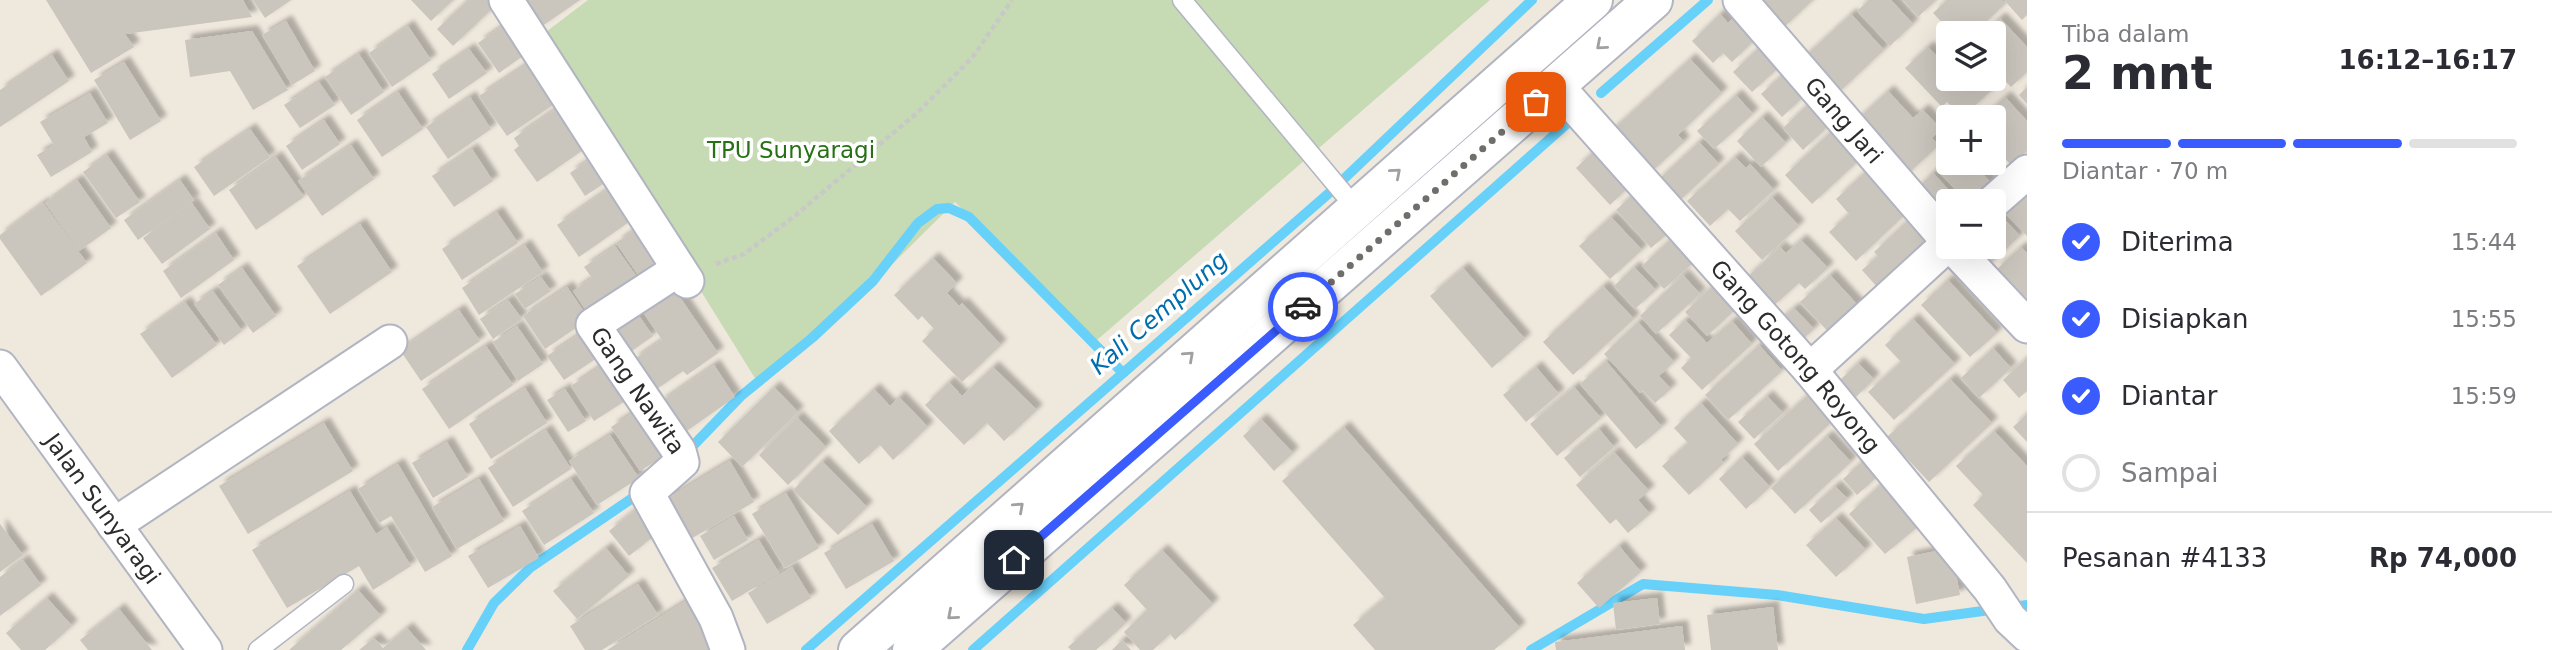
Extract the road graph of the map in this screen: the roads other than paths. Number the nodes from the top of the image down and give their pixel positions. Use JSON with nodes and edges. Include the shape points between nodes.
{"nodes":[{"id":1,"x":506,"y":0,"type":"edge"},
{"id":2,"x":1182,"y":0,"type":"edge"},
{"id":3,"x":1593,"y":0,"type":"edge"},
{"id":4,"x":1653,"y":0,"type":"edge"},
{"id":5,"x":1740,"y":0,"type":"edge"},
{"id":6,"x":1556,"y":85,"type":"junction"},
{"id":7,"x":2027,"y":172,"type":"edge"},
{"id":8,"x":2006,"y":191,"type":"edge"},
{"id":9,"x":1349,"y":200,"type":"junction"},
{"id":10,"x":1936,"y":229,"type":"edge"},
{"id":11,"x":1382,"y":238,"type":"junction"},
{"id":12,"x":1936,"y":254,"type":"edge"},
{"id":13,"x":1964,"y":259,"type":"edge"},
{"id":14,"x":2027,"y":326,"type":"edge"},
{"id":15,"x":390,"y":342,"type":"dead end"},
{"id":16,"x":0,"y":367,"type":"edge"},
{"id":17,"x":1810,"y":370,"type":"junction"},
{"id":18,"x":114,"y":525,"type":"junction"},
{"id":19,"x":344,"y":584,"type":"dead end"},
{"id":20,"x":2018,"y":627,"type":"edge"},
{"id":21,"x":205,"y":650,"type":"edge"},
{"id":22,"x":258,"y":650,"type":"edge"},
{"id":23,"x":728,"y":650,"type":"edge"},
{"id":24,"x":858,"y":650,"type":"edge"},
{"id":25,"x":912,"y":650,"type":"edge"}],
"edges":[{"from":1,"to":23,"type":"street","name":"Gang Nawita","via":[[683,275],[593,325],[679,451],[682,462],[646,493],[716,618]]},
{"from":2,"to":9,"type":"lane"},
{"from":9,"to":3,"type":"main road","one_way":true},
{"from":4,"to":6,"type":"main road","one_way":true},
{"from":5,"to":10,"type":"street","name":"Gang Jari"},
{"from":6,"to":11,"type":"main road"},
{"from":6,"to":17,"type":"street","name":"Gang Gotong Royong"},
{"from":7,"to":8,"type":"street"},
{"from":9,"to":11,"type":"lane"},
{"from":24,"to":9,"type":"main road","one_way":true},
{"from":11,"to":25,"type":"main road","one_way":true},
{"from":12,"to":17,"type":"street"},
{"from":13,"to":14,"type":"street"},
{"from":15,"to":18,"type":"street"},
{"from":16,"to":18,"type":"street","name":"Jalan Sunyaragi"},
{"from":17,"to":20,"type":"street","name":"Gang Gotong Royong"},
{"from":18,"to":21,"type":"street","name":"Jalan Sunyaragi"},
{"from":19,"to":22,"type":"lane"}]}
